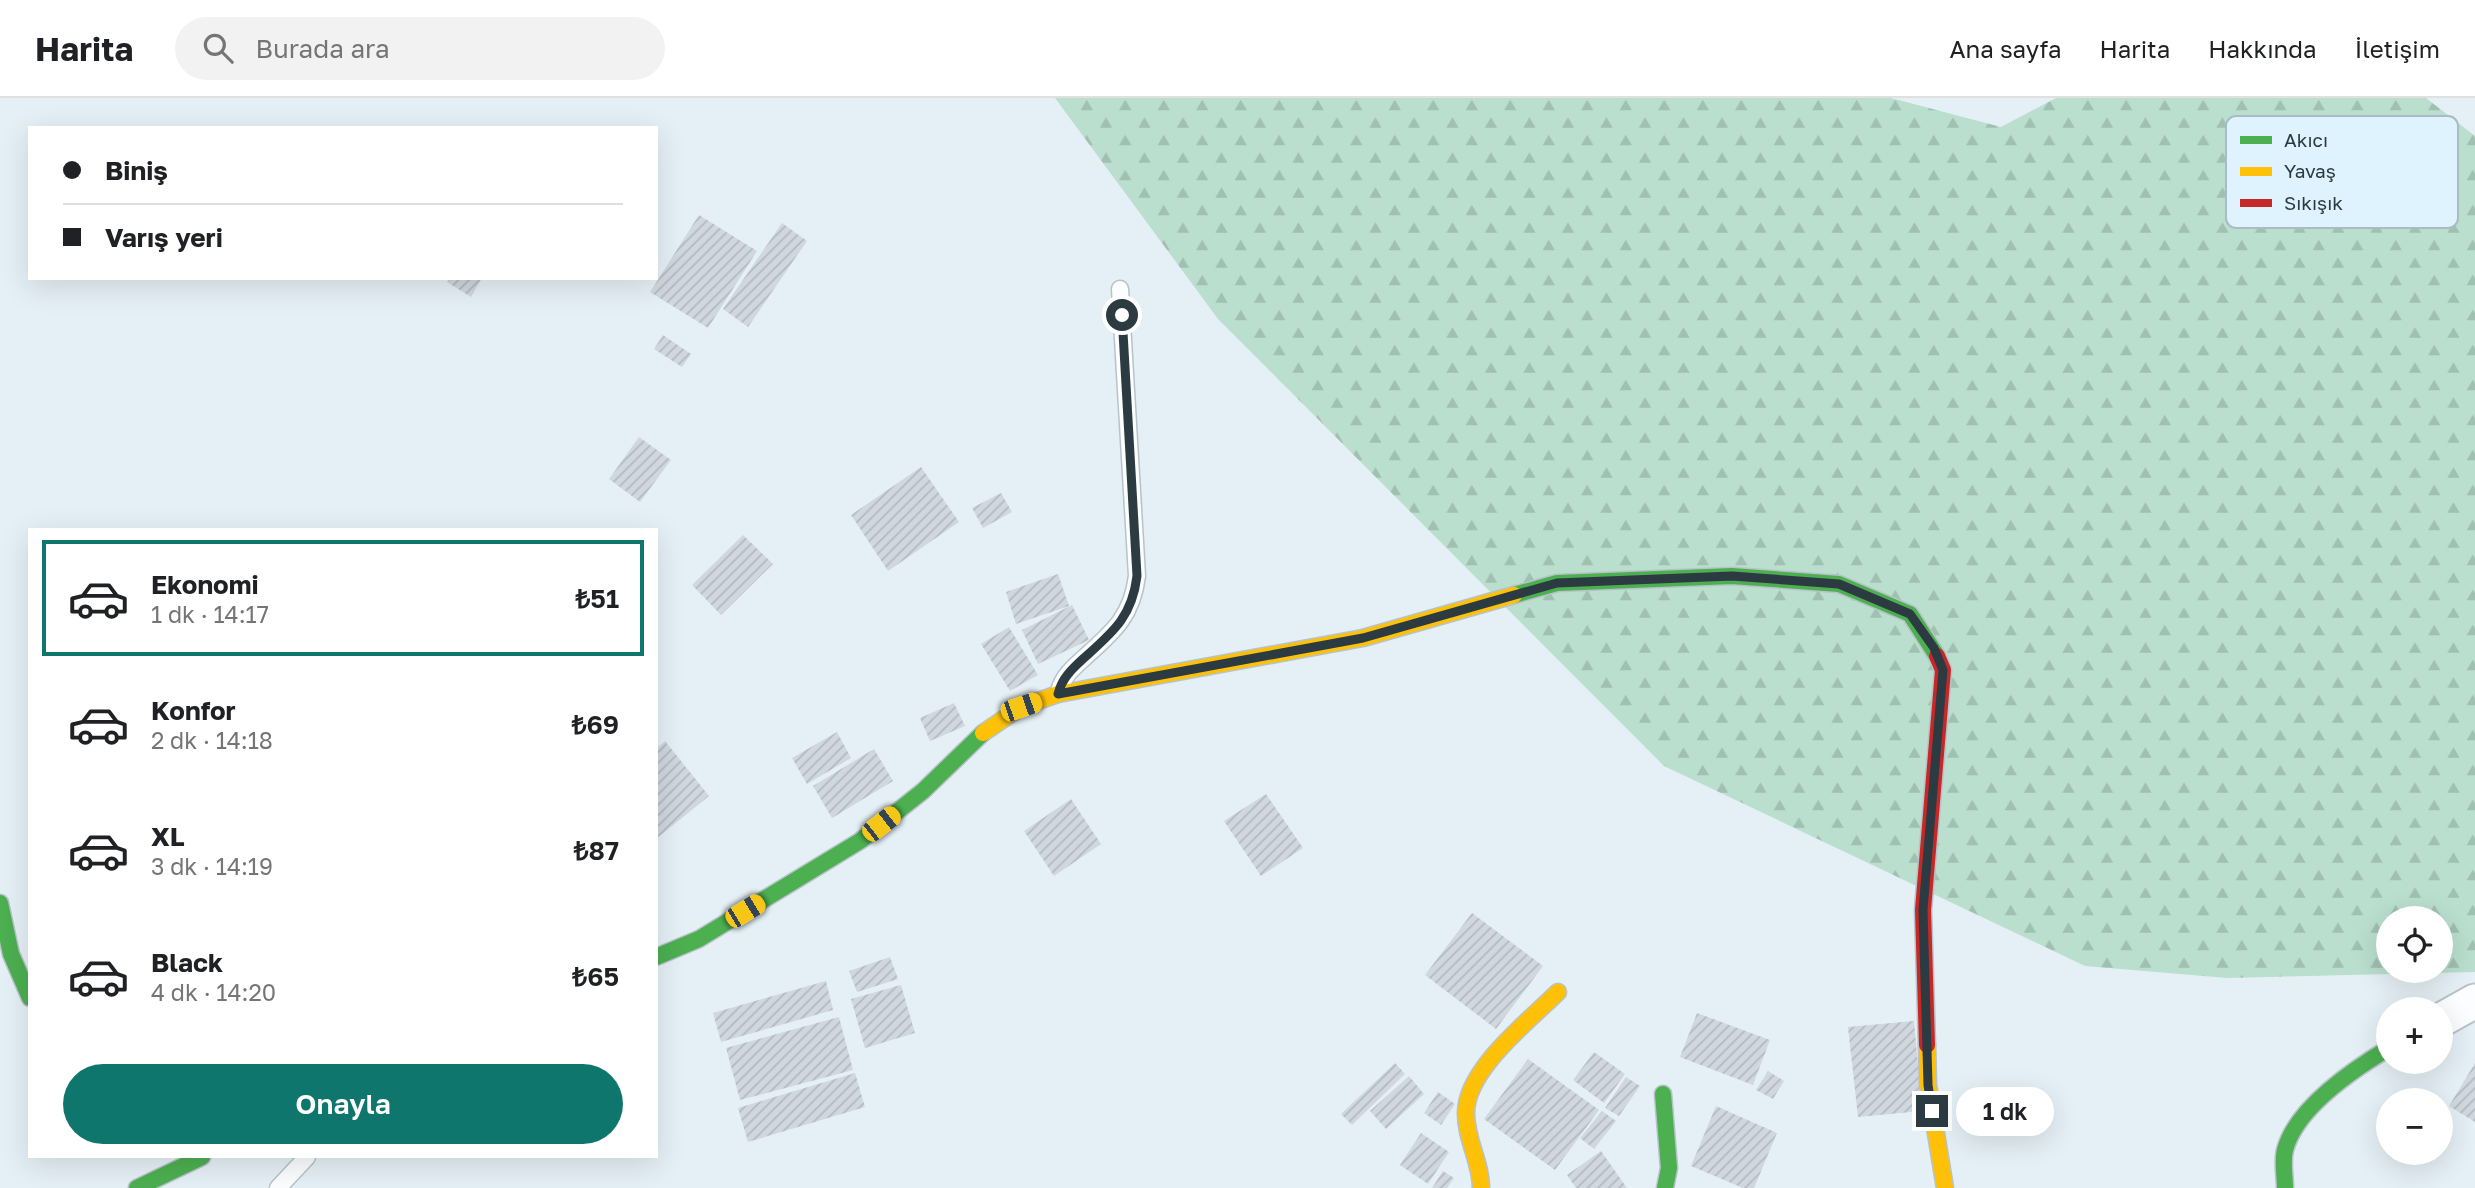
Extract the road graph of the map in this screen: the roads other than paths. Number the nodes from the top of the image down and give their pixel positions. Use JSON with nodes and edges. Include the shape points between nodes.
{"nodes":[{"id":1,"x":1120,"y":289,"type":"dead end"},
{"id":2,"x":1058,"y":694,"type":"junction"},
{"id":3,"x":0,"y":904,"type":"edge"},
{"id":4,"x":658,"y":956,"type":"edge"},
{"id":5,"x":5,"y":962,"type":"edge"},
{"id":6,"x":1558,"y":992,"type":"dead end"},
{"id":7,"x":28,"y":995,"type":"edge"},
{"id":8,"x":2475,"y":1001,"type":"edge"},
{"id":9,"x":2453,"y":1013,"type":"edge"},
{"id":10,"x":2376,"y":1056,"type":"edge"},
{"id":11,"x":1663,"y":1094,"type":"dead end"},
{"id":12,"x":200,"y":1158,"type":"edge"},
{"id":13,"x":306,"y":1158,"type":"edge"},
{"id":14,"x":137,"y":1188,"type":"edge"},
{"id":15,"x":278,"y":1188,"type":"edge"},
{"id":16,"x":1481,"y":1188,"type":"edge"},
{"id":17,"x":1665,"y":1188,"type":"edge"},
{"id":18,"x":1945,"y":1188,"type":"edge"},
{"id":19,"x":2285,"y":1188,"type":"edge"}],
"edges":[{"from":1,"to":2,"type":"lane","via":[[1135,592],[1122,621],[1069,672]]},
{"from":2,"to":4,"type":"street","via":[[1021,707],[976,738],[923,790],[860,841],[699,939]]},
{"from":2,"to":18,"type":"street","via":[[1363,638],[1557,583],[1732,576],[1839,584],[1910,614],[1943,670],[1923,910],[1928,1085]]},
{"from":3,"to":5,"type":"street"},
{"from":5,"to":7,"type":"street"},
{"from":6,"to":16,"type":"street","via":[[1481,1070],[1472,1087],[1465,1112]]},
{"from":8,"to":9,"type":"street"},
{"from":10,"to":19,"type":"street","via":[[2296,1124],[2285,1150]]},
{"from":11,"to":17,"type":"street","via":[[1669,1168]]},
{"from":12,"to":14,"type":"street"},
{"from":13,"to":15,"type":"lane"}]}
